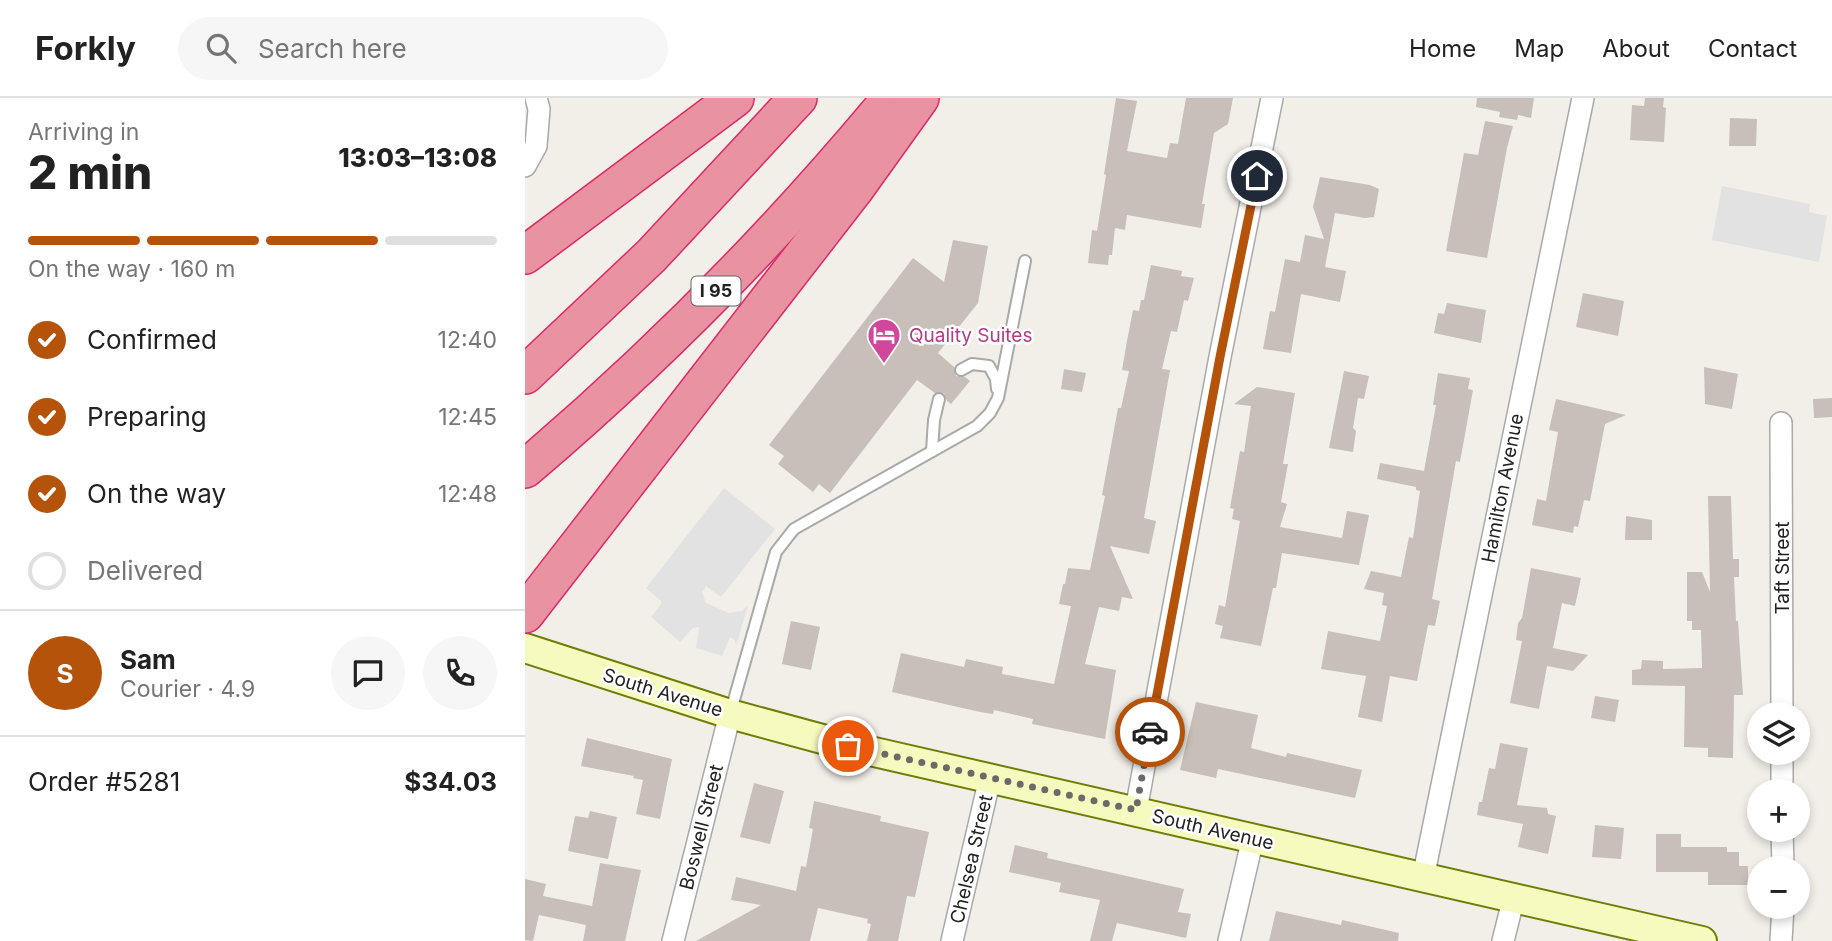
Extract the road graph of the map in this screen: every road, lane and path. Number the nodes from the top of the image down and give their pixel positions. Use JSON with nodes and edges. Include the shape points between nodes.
{"nodes":[{"id":1,"x":536,"y":98,"type":"edge"},
{"id":2,"x":735,"y":98,"type":"edge"},
{"id":3,"x":798,"y":98,"type":"edge"},
{"id":4,"x":891,"y":98,"type":"edge"},
{"id":5,"x":921,"y":98,"type":"edge"},
{"id":6,"x":1272,"y":98,"type":"edge"},
{"id":7,"x":1583,"y":98,"type":"edge"},
{"id":8,"x":525,"y":166,"type":"edge"},
{"id":9,"x":525,"y":255,"type":"edge"},
{"id":10,"x":1025,"y":261,"type":"dead end"},
{"id":11,"x":961,"y":370,"type":"dead end"},
{"id":12,"x":525,"y":374,"type":"edge"},
{"id":13,"x":998,"y":398,"type":"junction"},
{"id":14,"x":939,"y":399,"type":"dead end"},
{"id":15,"x":1781,"y":423,"type":"dead end"},
{"id":16,"x":932,"y":451,"type":"junction"},
{"id":17,"x":525,"y":469,"type":"edge"},
{"id":18,"x":525,"y":614,"type":"edge"},
{"id":19,"x":525,"y":648,"type":"edge"},
{"id":20,"x":1782,"y":702,"type":"edge"},
{"id":21,"x":730,"y":713,"type":"junction"},
{"id":22,"x":990,"y":778,"type":"junction"},
{"id":23,"x":1136,"y":810,"type":"junction"},
{"id":24,"x":1253,"y":838,"type":"junction"},
{"id":25,"x":1423,"y":878,"type":"junction"},
{"id":26,"x":1514,"y":897,"type":"junction"},
{"id":27,"x":1782,"y":919,"type":"edge"},
{"id":28,"x":673,"y":941,"type":"edge"},
{"id":29,"x":952,"y":941,"type":"edge"},
{"id":30,"x":1229,"y":941,"type":"edge"},
{"id":31,"x":1503,"y":941,"type":"edge"},
{"id":32,"x":1702,"y":941,"type":"edge"},
{"id":33,"x":1781,"y":941,"type":"edge"}],
"edges":[{"from":1,"to":8,"type":"street","via":[[537,146]]},
{"from":2,"to":9,"type":"highway"},
{"from":3,"to":12,"type":"highway","via":[[651,256]]},
{"from":4,"to":17,"type":"highway","number":"I 95","via":[[754,252],[625,380]]},
{"from":5,"to":18,"type":"highway"},
{"from":6,"to":23,"type":"street"},
{"from":7,"to":25,"type":"street","name":"Hamilton Avenue"},
{"from":10,"to":13,"type":"lane"},
{"from":11,"to":13,"type":"lane","via":[[972,364],[989,366]]},
{"from":13,"to":16,"type":"lane","via":[[977,426]]},
{"from":14,"to":16,"type":"lane"},
{"from":15,"to":20,"type":"street","name":"Taft Street"},
{"from":16,"to":21,"type":"lane","via":[[794,529],[784,540],[776,552]]},
{"from":19,"to":21,"type":"main road","name":"South Avenue"},
{"from":21,"to":22,"type":"main road","name":"South Avenue"},
{"from":21,"to":28,"type":"street","name":"Boswell Street"},
{"from":22,"to":23,"type":"main road","name":"South Avenue"},
{"from":22,"to":29,"type":"street","name":"Chelsea Street"},
{"from":23,"to":24,"type":"main road","name":"South Avenue"},
{"from":24,"to":25,"type":"main road","name":"South Avenue"},
{"from":24,"to":30,"type":"street"},
{"from":25,"to":26,"type":"main road","name":"South Avenue"},
{"from":26,"to":31,"type":"street"},
{"from":26,"to":32,"type":"main road","name":"South Avenue"},
{"from":27,"to":33,"type":"street"}]}
